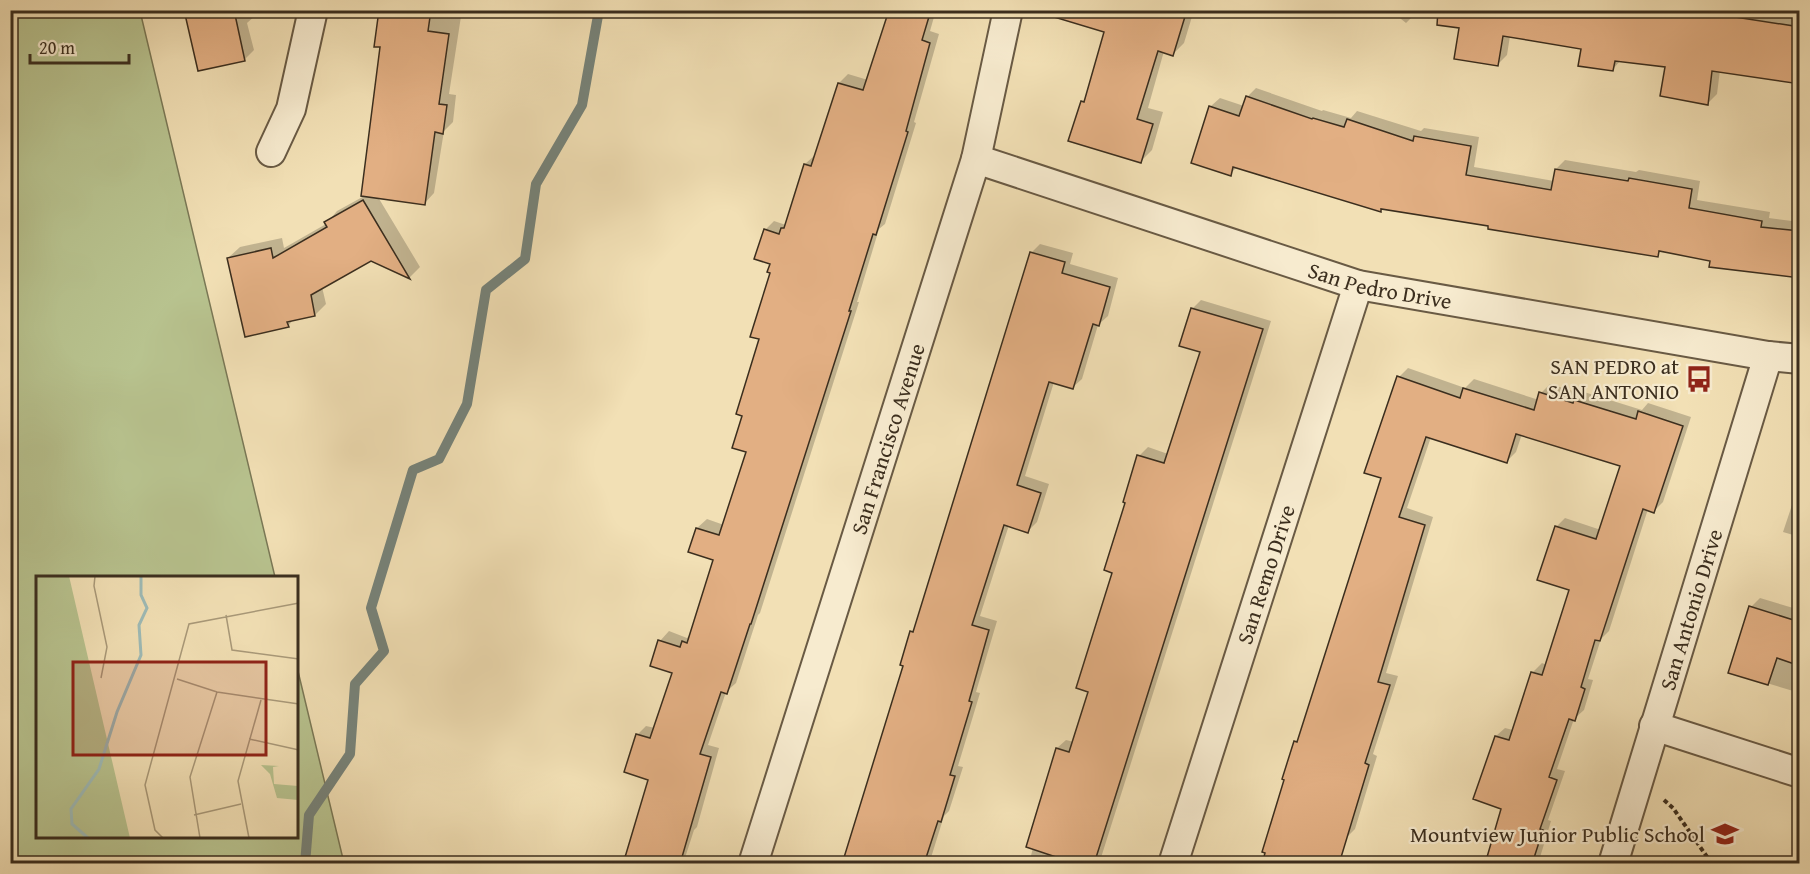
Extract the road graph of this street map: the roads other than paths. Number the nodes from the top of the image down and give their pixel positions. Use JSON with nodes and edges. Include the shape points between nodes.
{"nodes":[{"id":1,"x":313,"y":10,"type":"edge"},
{"id":2,"x":1008,"y":10,"type":"edge"},
{"id":3,"x":271,"y":152,"type":"dead end"},
{"id":4,"x":976,"y":159,"type":"junction"},
{"id":5,"x":1358,"y":285,"type":"junction"},
{"id":6,"x":1768,"y":356,"type":"junction"},
{"id":7,"x":1800,"y":359,"type":"edge"},
{"id":8,"x":1654,"y":726,"type":"junction"},
{"id":9,"x":1800,"y":773,"type":"edge"},
{"id":10,"x":753,"y":864,"type":"edge"},
{"id":11,"x":1173,"y":864,"type":"edge"},
{"id":12,"x":1613,"y":864,"type":"edge"}],
"edges":[{"from":1,"to":3,"type":"street","via":[[291,110]]},
{"from":2,"to":4,"type":"street","name":"San Francisco Avenue"},
{"from":4,"to":5,"type":"street","name":"San Pedro Drive"},
{"from":4,"to":10,"type":"street","name":"San Francisco Avenue"},
{"from":5,"to":6,"type":"street","name":"San Pedro Drive"},
{"from":5,"to":11,"type":"street","name":"San Remo Drive"},
{"from":6,"to":7,"type":"street","name":"San Pedro Drive"},
{"from":6,"to":8,"type":"street","name":"San Antonio Drive"},
{"from":8,"to":9,"type":"street"},
{"from":8,"to":12,"type":"street","name":"San Antonio Drive"}]}
